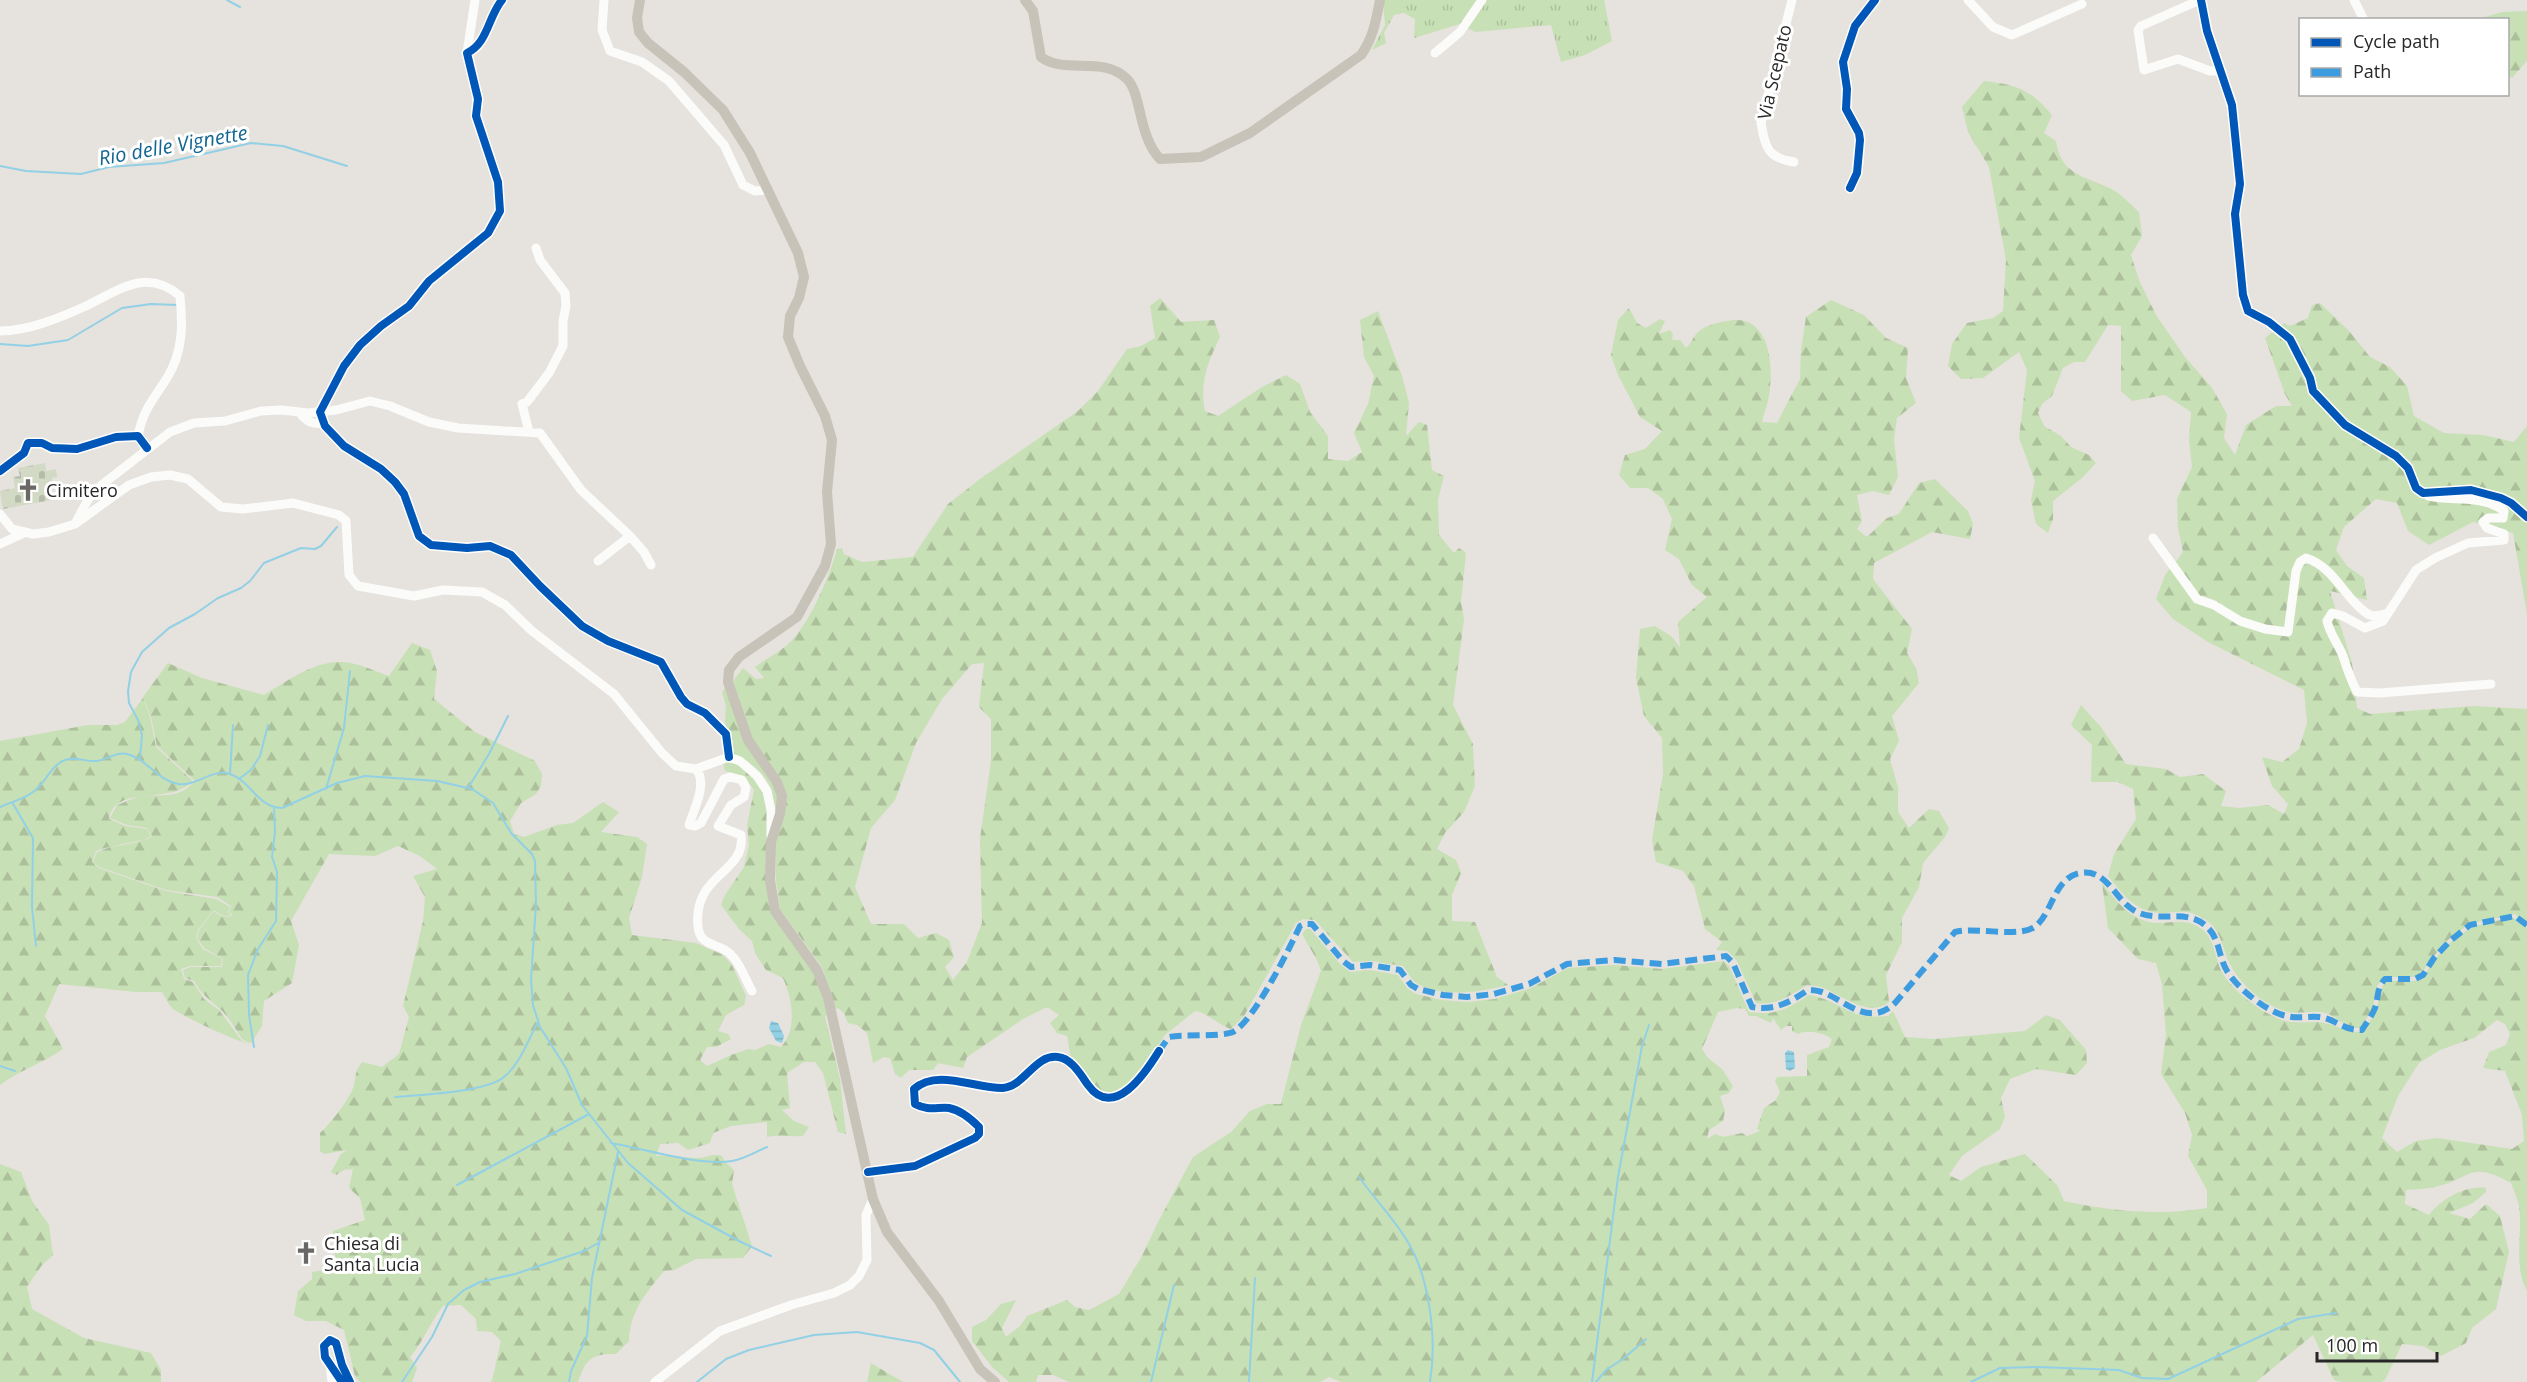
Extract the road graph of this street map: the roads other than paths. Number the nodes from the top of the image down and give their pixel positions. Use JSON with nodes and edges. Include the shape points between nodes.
{"nodes":[{"id":1,"x":475,"y":0,"type":"edge"},
{"id":2,"x":502,"y":0,"type":"edge"},
{"id":3,"x":603,"y":0,"type":"edge"},
{"id":4,"x":640,"y":0,"type":"edge"},
{"id":5,"x":1025,"y":0,"type":"edge"},
{"id":6,"x":1380,"y":0,"type":"edge"},
{"id":7,"x":1482,"y":0,"type":"edge"},
{"id":8,"x":1792,"y":0,"type":"edge"},
{"id":9,"x":1875,"y":0,"type":"edge"},
{"id":10,"x":1968,"y":0,"type":"edge"},
{"id":11,"x":2200,"y":0,"type":"edge"},
{"id":12,"x":2354,"y":0,"type":"edge"},
{"id":13,"x":2082,"y":4,"type":"dead end"},
{"id":14,"x":2363,"y":18,"type":"edge"},
{"id":15,"x":467,"y":52,"type":"junction"},
{"id":16,"x":1435,"y":53,"type":"dead end"},
{"id":17,"x":2222,"y":71,"type":"junction"},
{"id":18,"x":1794,"y":162,"type":"dead end"},
{"id":19,"x":1850,"y":189,"type":"dead end"},
{"id":20,"x":767,"y":190,"type":"junction"},
{"id":21,"x":536,"y":248,"type":"dead end"},
{"id":22,"x":0,"y":331,"type":"edge"},
{"id":23,"x":299,"y":412,"type":"junction"},
{"id":24,"x":320,"y":412,"type":"junction"},
{"id":25,"x":324,"y":423,"type":"junction"},
{"id":26,"x":529,"y":432,"type":"junction"},
{"id":27,"x":138,"y":436,"type":"junction"},
{"id":28,"x":147,"y":448,"type":"junction"},
{"id":29,"x":0,"y":471,"type":"edge"},
{"id":30,"x":2423,"y":493,"type":"junction"},
{"id":31,"x":0,"y":514,"type":"edge"},
{"id":32,"x":2527,"y":517,"type":"edge"},
{"id":33,"x":75,"y":524,"type":"junction"},
{"id":34,"x":24,"y":533,"type":"junction"},
{"id":35,"x":630,"y":536,"type":"junction"},
{"id":36,"x":0,"y":537,"type":"edge"},
{"id":37,"x":2153,"y":538,"type":"dead end"},
{"id":38,"x":0,"y":544,"type":"edge"},
{"id":39,"x":598,"y":561,"type":"dead end"},
{"id":40,"x":651,"y":565,"type":"dead end"},
{"id":41,"x":2388,"y":613,"type":"junction"},
{"id":42,"x":2491,"y":684,"type":"dead end"},
{"id":43,"x":729,"y":757,"type":"junction"},
{"id":44,"x":696,"y":769,"type":"junction"},
{"id":45,"x":771,"y":842,"type":"junction"},
{"id":46,"x":752,"y":991,"type":"dead end"},
{"id":47,"x":1159,"y":1051,"type":"dead end"},
{"id":48,"x":868,"y":1172,"type":"junction"},
{"id":49,"x":873,"y":1200,"type":"junction"},
{"id":50,"x":330,"y":1362,"type":"junction"},
{"id":51,"x":332,"y":1382,"type":"edge"},
{"id":52,"x":342,"y":1382,"type":"edge"},
{"id":53,"x":350,"y":1382,"type":"edge"},
{"id":54,"x":655,"y":1382,"type":"edge"},
{"id":55,"x":995,"y":1382,"type":"edge"}],
"edges":[{"from":1,"to":15,"type":"street"},
{"from":2,"to":15,"type":"street","via":[[482,42]]},
{"from":3,"to":20,"type":"street","via":[[602,30],[610,51],[642,62],[669,81],[724,146],[743,185],[755,191]]},
{"from":4,"to":20,"type":"main road","via":[[639,32],[723,110]]},
{"from":5,"to":6,"type":"main road","via":[[1033,11],[1041,57],[1051,64],[1100,66],[1130,81],[1151,150],[1160,159],[1201,157],[1250,133],[1361,56],[1370,43]]},
{"from":7,"to":16,"type":"street","via":[[1460,32]]},
{"from":8,"to":18,"type":"street","name":"Via Scepato","via":[[1761,123],[1772,155]]},
{"from":9,"to":19,"type":"street","via":[[1855,26],[1843,62],[1846,109],[1860,140],[1857,173]]},
{"from":10,"to":13,"type":"street","via":[[1993,27],[2012,35]]},
{"from":11,"to":17,"type":"street"},
{"from":11,"to":17,"type":"street","via":[[2141,26],[2138,30],[2144,70],[2178,59],[2210,71]]},
{"from":12,"to":14,"type":"street"},
{"from":15,"to":24,"type":"street","via":[[478,99],[476,116],[498,182],[500,211],[488,233],[360,345]]},
{"from":17,"to":30,"type":"street","via":[[2232,105],[2237,152],[2240,184],[2235,214],[2246,308],[2290,339],[2313,391],[2345,425],[2396,456]]},
{"from":20,"to":45,"type":"main road","via":[[798,253],[804,277],[790,316],[788,337],[832,440],[827,492],[831,544],[825,566],[797,617],[739,657],[729,670],[728,681],[748,740],[782,796]]},
{"from":21,"to":26,"type":"street","via":[[540,260],[565,293],[566,306],[563,346],[549,373],[522,404]]},
{"from":22,"to":27,"type":"street","via":[[45,322],[128,285],[152,282],[170,287],[180,296],[181,342],[168,377],[142,416]]},
{"from":23,"to":24,"type":"street"},
{"from":23,"to":25,"type":"street","via":[[315,425]]},
{"from":23,"to":28,"type":"street","via":[[261,411],[225,421],[194,423],[170,432]]},
{"from":24,"to":25,"type":"street"},
{"from":24,"to":26,"type":"street","via":[[370,401],[458,428]]},
{"from":25,"to":43,"type":"street","via":[[344,447],[381,469],[394,482],[404,494],[419,536],[431,545],[490,546],[511,555],[582,626],[661,662],[687,704],[705,713],[726,734]]},
{"from":26,"to":35,"type":"street","via":[[540,433],[580,490]]},
{"from":27,"to":28,"type":"street"},
{"from":27,"to":29,"type":"street","via":[[116,437],[77,449],[28,443],[24,453]]},
{"from":28,"to":33,"type":"street","via":[[91,495]]},
{"from":30,"to":32,"type":"street","via":[[2471,490],[2501,498]]},
{"from":30,"to":41,"type":"street","via":[[2500,508],[2503,518],[2483,522],[2487,528],[2504,534],[2504,540],[2477,541],[2435,558],[2416,570]]},
{"from":31,"to":34,"type":"street","via":[[12,529]]},
{"from":33,"to":34,"type":"street","via":[[49,532]]},
{"from":33,"to":44,"type":"street","via":[[129,485],[170,475],[188,479],[221,507],[243,509],[293,503],[339,515],[346,521],[349,576],[358,586],[414,596],[443,590],[482,592],[505,605],[532,631],[594,676],[676,766]]},
{"from":34,"to":36,"type":"street"},
{"from":34,"to":38,"type":"street"},
{"from":35,"to":39,"type":"street"},
{"from":35,"to":40,"type":"street"},
{"from":37,"to":41,"type":"street","via":[[2198,599],[2240,621],[2288,632],[2296,571],[2306,558],[2322,567],[2365,612],[2381,616]]},
{"from":41,"to":42,"type":"street","via":[[2383,621],[2364,628],[2337,614],[2328,616],[2330,631],[2357,692]]},
{"from":43,"to":44,"type":"street"},
{"from":43,"to":45,"type":"street","via":[[757,776],[766,791],[771,810]]},
{"from":44,"to":46,"type":"street","via":[[701,784],[689,825],[701,823],[724,779],[742,780],[746,788],[744,797],[731,806],[718,826],[741,835],[737,858],[709,884],[698,912],[699,931],[708,945],[734,958]]},
{"from":45,"to":48,"type":"main road","via":[[770,880],[775,911],[817,970],[828,998]]},
{"from":47,"to":48,"type":"street","via":[[1136,1083],[1118,1096],[1098,1094],[1061,1057],[1040,1063],[1009,1087],[956,1081],[918,1085],[914,1089],[915,1104],[957,1111],[979,1127],[979,1134],[915,1166]]},
{"from":48,"to":49,"type":"main road"},
{"from":49,"to":54,"type":"street","via":[[867,1215],[867,1260],[860,1276],[850,1285],[720,1331]]},
{"from":49,"to":55,"type":"main road","via":[[887,1232],[939,1301],[980,1369]]},
{"from":50,"to":51,"type":"street"},
{"from":50,"to":52,"type":"street"},
{"from":50,"to":53,"type":"street","via":[[324,1346],[330,1340],[336,1343]]}]}
